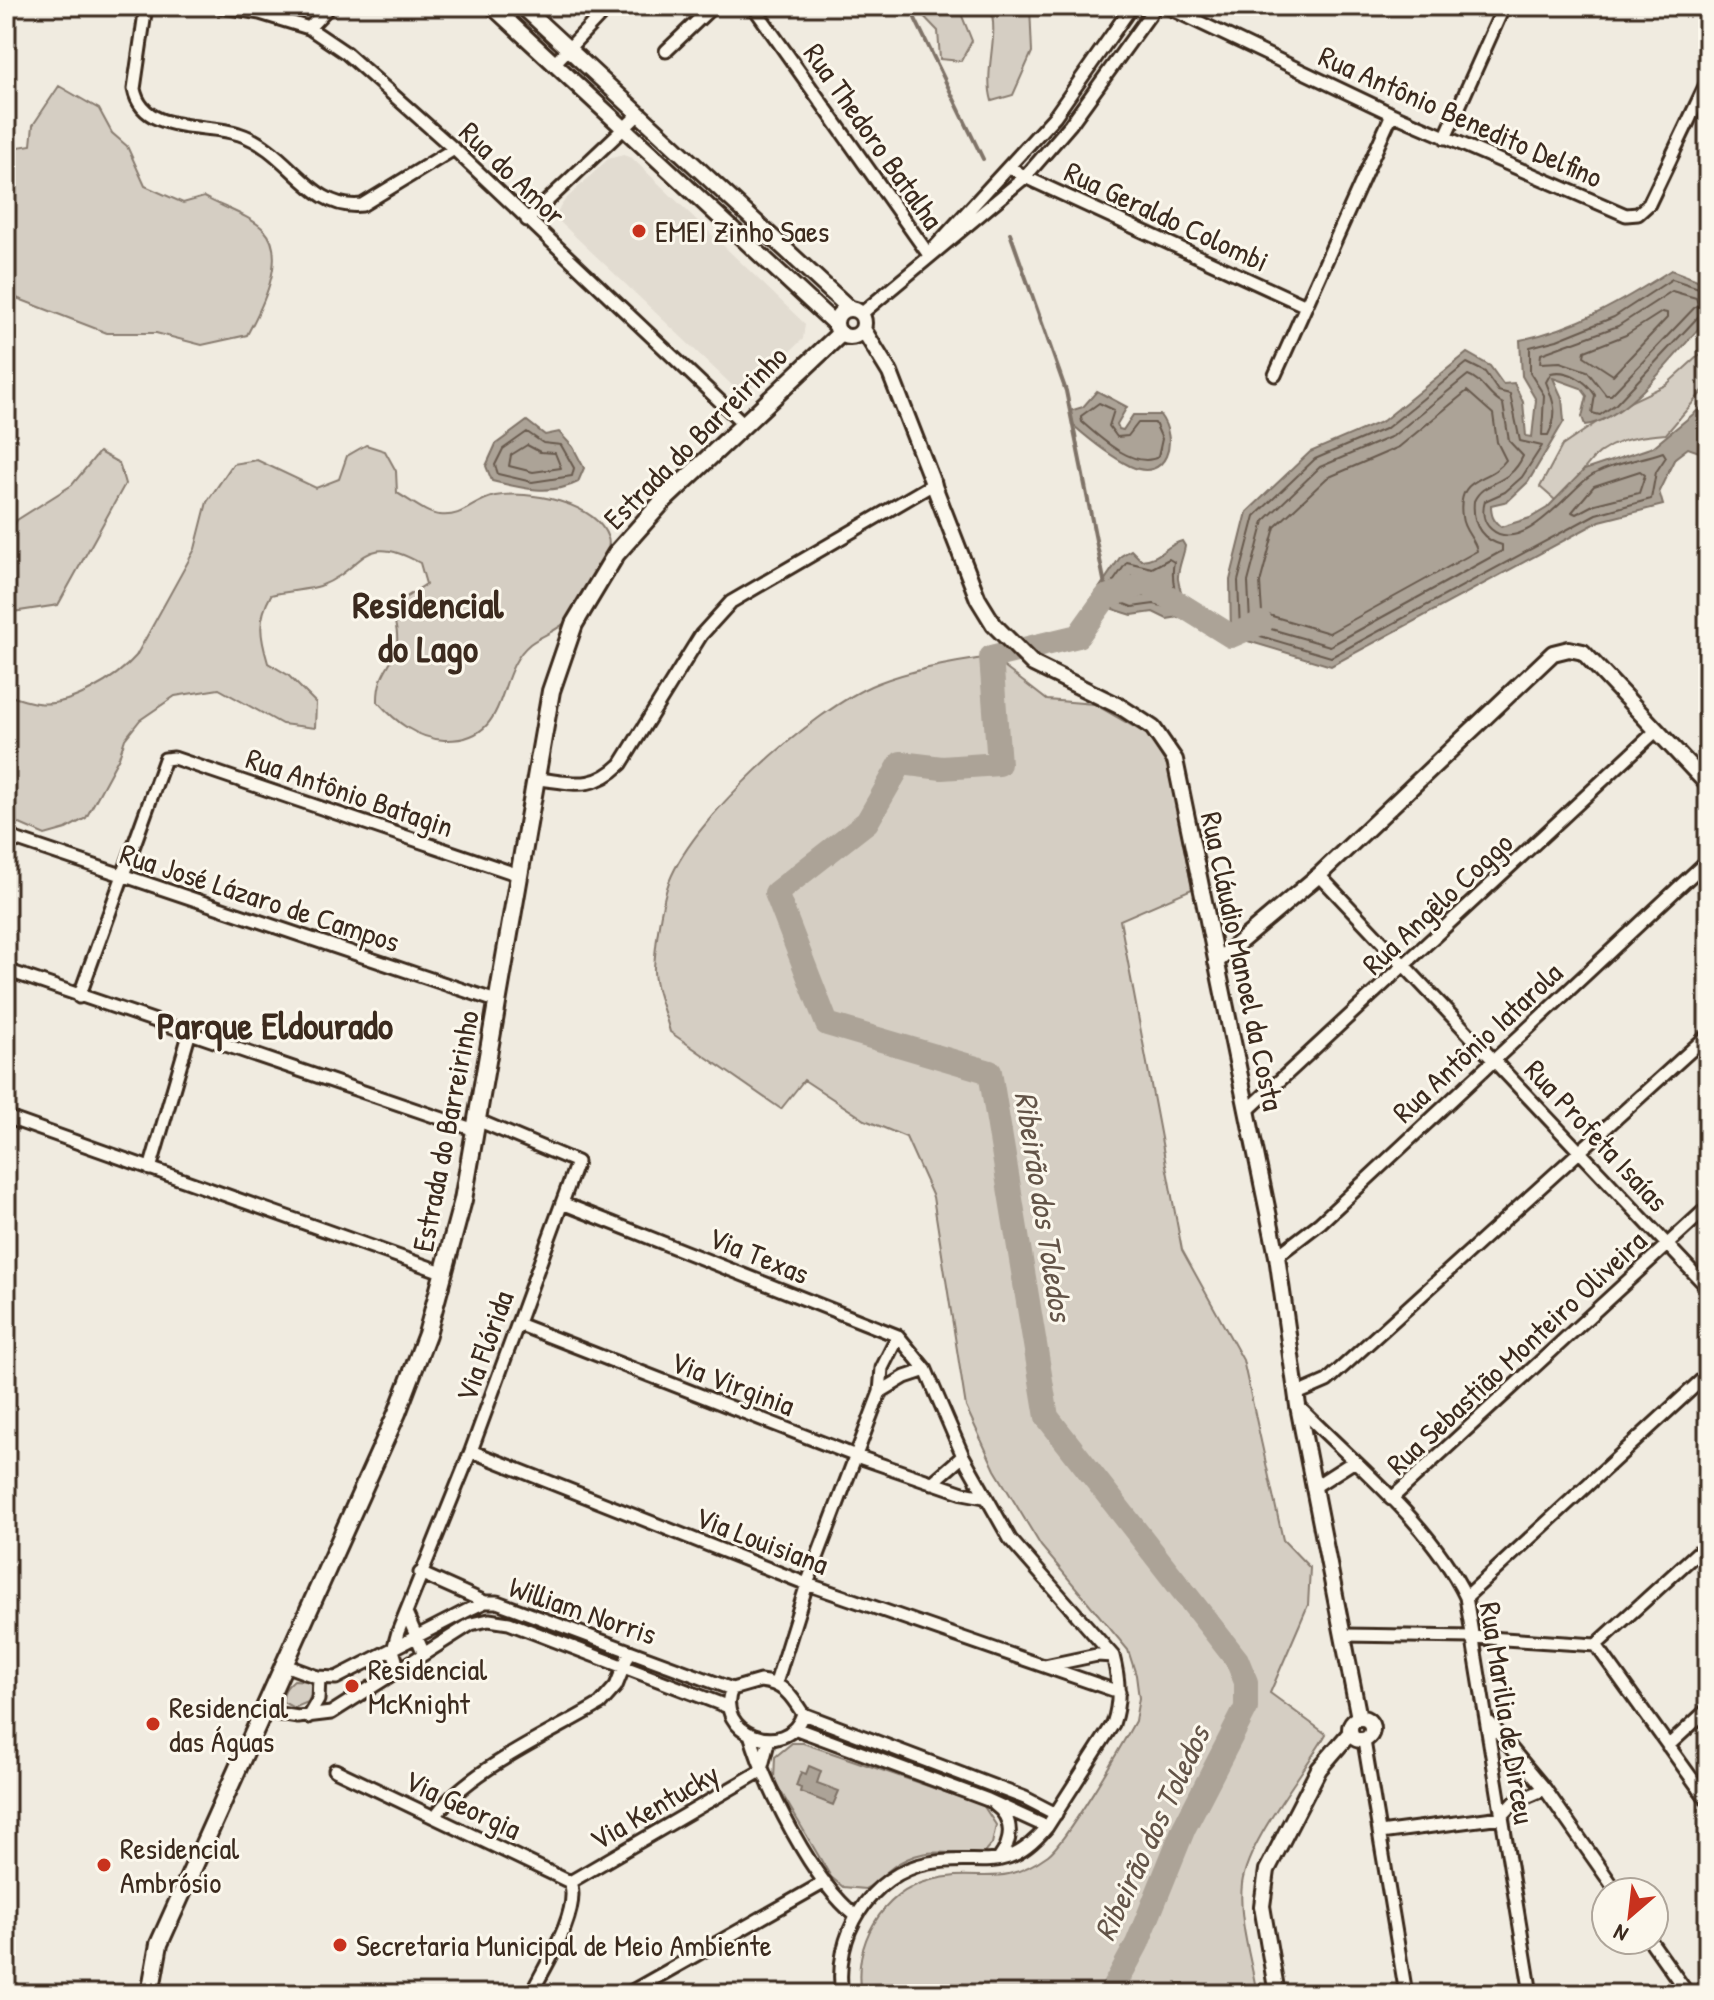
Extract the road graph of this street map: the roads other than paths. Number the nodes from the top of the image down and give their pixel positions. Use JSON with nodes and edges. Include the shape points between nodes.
{"nodes":[{"id":1,"x":146,"y":6,"type":"edge"},
{"id":2,"x":218,"y":6,"type":"edge"},
{"id":3,"x":330,"y":6,"type":"edge"},
{"id":4,"x":492,"y":6,"type":"edge"},
{"id":5,"x":522,"y":6,"type":"edge"},
{"id":6,"x":713,"y":6,"type":"edge"},
{"id":7,"x":753,"y":6,"type":"edge"},
{"id":8,"x":1132,"y":6,"type":"edge"},
{"id":9,"x":1156,"y":6,"type":"edge"},
{"id":10,"x":1165,"y":6,"type":"edge"},
{"id":11,"x":1504,"y":6,"type":"edge"},
{"id":12,"x":1699,"y":6,"type":"edge"},
{"id":13,"x":605,"y":10,"type":"dead end"},
{"id":14,"x":1708,"y":10,"type":"edge"},
{"id":15,"x":309,"y":28,"type":"junction"},
{"id":16,"x":568,"y":49,"type":"junction"},
{"id":17,"x":666,"y":51,"type":"dead end"},
{"id":18,"x":554,"y":64,"type":"junction"},
{"id":19,"x":1708,"y":80,"type":"edge"},
{"id":20,"x":1392,"y":114,"type":"junction"},
{"id":21,"x":638,"y":115,"type":"junction"},
{"id":22,"x":624,"y":129,"type":"junction"},
{"id":23,"x":1445,"y":138,"type":"junction"},
{"id":24,"x":454,"y":149,"type":"junction"},
{"id":25,"x":1010,"y":167,"type":"junction"},
{"id":26,"x":1025,"y":177,"type":"junction"},
{"id":27,"x":527,"y":220,"type":"junction"},
{"id":28,"x":929,"y":255,"type":"junction"},
{"id":29,"x":1306,"y":306,"type":"junction"},
{"id":30,"x":858,"y":318,"type":"junction"},
{"id":31,"x":838,"y":329,"type":"junction"},
{"id":32,"x":1275,"y":375,"type":"dead end"},
{"id":33,"x":745,"y":425,"type":"junction"},
{"id":34,"x":935,"y":483,"type":"junction"},
{"id":35,"x":1657,"y":730,"type":"junction"},
{"id":36,"x":538,"y":779,"type":"junction"},
{"id":37,"x":1708,"y":785,"type":"edge"},
{"id":38,"x":6,"y":836,"type":"edge"},
{"id":39,"x":1708,"y":860,"type":"edge"},
{"id":40,"x":120,"y":875,"type":"junction"},
{"id":41,"x":519,"y":875,"type":"junction"},
{"id":42,"x":1319,"y":875,"type":"junction"},
{"id":43,"x":1216,"y":962,"type":"junction"},
{"id":44,"x":1405,"y":967,"type":"junction"},
{"id":45,"x":6,"y":970,"type":"edge"},
{"id":46,"x":79,"y":997,"type":"junction"},
{"id":47,"x":499,"y":1002,"type":"junction"},
{"id":48,"x":189,"y":1035,"type":"junction"},
{"id":49,"x":1708,"y":1035,"type":"edge"},
{"id":50,"x":1492,"y":1059,"type":"junction"},
{"id":51,"x":1248,"y":1110,"type":"junction"},
{"id":52,"x":6,"y":1117,"type":"edge"},
{"id":53,"x":476,"y":1125,"type":"junction"},
{"id":54,"x":1581,"y":1153,"type":"junction"},
{"id":55,"x":150,"y":1169,"type":"junction"},
{"id":56,"x":562,"y":1203,"type":"junction"},
{"id":57,"x":1708,"y":1207,"type":"edge"},
{"id":58,"x":1667,"y":1245,"type":"junction"},
{"id":59,"x":1277,"y":1256,"type":"junction"},
{"id":60,"x":445,"y":1273,"type":"junction"},
{"id":61,"x":1708,"y":1288,"type":"edge"},
{"id":62,"x":518,"y":1324,"type":"junction"},
{"id":63,"x":898,"y":1336,"type":"junction"},
{"id":64,"x":926,"y":1370,"type":"junction"},
{"id":65,"x":1708,"y":1374,"type":"edge"},
{"id":66,"x":880,"y":1392,"type":"junction"},
{"id":67,"x":1297,"y":1400,"type":"junction"},
{"id":68,"x":471,"y":1451,"type":"junction"},
{"id":69,"x":856,"y":1456,"type":"junction"},
{"id":70,"x":963,"y":1456,"type":"junction"},
{"id":71,"x":1353,"y":1462,"type":"junction"},
{"id":72,"x":932,"y":1483,"type":"junction"},
{"id":73,"x":1314,"y":1487,"type":"junction"},
{"id":74,"x":984,"y":1497,"type":"junction"},
{"id":75,"x":1391,"y":1499,"type":"junction"},
{"id":76,"x":1708,"y":1543,"type":"edge"},
{"id":77,"x":420,"y":1573,"type":"junction"},
{"id":78,"x":807,"y":1584,"type":"junction"},
{"id":79,"x":1466,"y":1597,"type":"junction"},
{"id":80,"x":485,"y":1602,"type":"junction"},
{"id":81,"x":407,"y":1615,"type":"junction"},
{"id":82,"x":1344,"y":1635,"type":"junction"},
{"id":83,"x":1473,"y":1637,"type":"junction"},
{"id":84,"x":415,"y":1638,"type":"junction"},
{"id":85,"x":1596,"y":1645,"type":"junction"},
{"id":86,"x":393,"y":1650,"type":"junction"},
{"id":87,"x":630,"y":1651,"type":"junction"},
{"id":88,"x":424,"y":1654,"type":"junction"},
{"id":89,"x":1113,"y":1656,"type":"junction"},
{"id":90,"x":282,"y":1664,"type":"junction"},
{"id":91,"x":1037,"y":1666,"type":"junction"},
{"id":92,"x":625,"y":1667,"type":"junction"},
{"id":93,"x":399,"y":1670,"type":"junction"},
{"id":94,"x":319,"y":1677,"type":"junction"},
{"id":95,"x":776,"y":1683,"type":"junction"},
{"id":96,"x":732,"y":1689,"type":"junction"},
{"id":97,"x":1119,"y":1692,"type":"junction"},
{"id":98,"x":726,"y":1706,"type":"junction"},
{"id":99,"x":1708,"y":1709,"type":"edge"},
{"id":100,"x":261,"y":1711,"type":"junction"},
{"id":101,"x":803,"y":1714,"type":"junction"},
{"id":102,"x":308,"y":1717,"type":"junction"},
{"id":103,"x":1489,"y":1722,"type":"junction"},
{"id":104,"x":797,"y":1729,"type":"junction"},
{"id":105,"x":750,"y":1734,"type":"junction"},
{"id":106,"x":1357,"y":1738,"type":"junction"},
{"id":107,"x":769,"y":1739,"type":"junction"},
{"id":108,"x":1509,"y":1745,"type":"junction"},
{"id":109,"x":1668,"y":1746,"type":"junction"},
{"id":110,"x":1493,"y":1750,"type":"junction"},
{"id":111,"x":335,"y":1770,"type":"dead end"},
{"id":112,"x":761,"y":1771,"type":"junction"},
{"id":113,"x":1545,"y":1789,"type":"junction"},
{"id":114,"x":988,"y":1800,"type":"junction"},
{"id":115,"x":1708,"y":1801,"type":"edge"},
{"id":116,"x":1056,"y":1814,"type":"junction"},
{"id":117,"x":435,"y":1817,"type":"junction"},
{"id":118,"x":1501,"y":1817,"type":"junction"},
{"id":119,"x":1047,"y":1827,"type":"junction"},
{"id":120,"x":1380,"y":1833,"type":"junction"},
{"id":121,"x":998,"y":1860,"type":"junction"},
{"id":122,"x":1606,"y":1876,"type":"edge"},
{"id":123,"x":570,"y":1882,"type":"junction"},
{"id":124,"x":825,"y":1882,"type":"junction"},
{"id":125,"x":856,"y":1916,"type":"junction"},
{"id":126,"x":1661,"y":1956,"type":"edge"},
{"id":127,"x":150,"y":1994,"type":"edge"},
{"id":128,"x":531,"y":1994,"type":"edge"},
{"id":129,"x":627,"y":1994,"type":"edge"},
{"id":130,"x":842,"y":1994,"type":"edge"},
{"id":131,"x":1277,"y":1994,"type":"edge"},
{"id":132,"x":1406,"y":1994,"type":"edge"},
{"id":133,"x":1531,"y":1994,"type":"edge"},
{"id":134,"x":1688,"y":1994,"type":"edge"}],
"edges":[{"from":1,"to":24,"type":"street","via":[[134,89],[144,112],[163,121],[239,134],[272,151],[329,203],[362,205]]},
{"from":2,"to":15,"type":"street","name":"Rua do Amor"},
{"from":3,"to":15,"type":"street"},
{"from":4,"to":18,"type":"street"},
{"from":5,"to":16,"type":"street","name":"Rua Cláudio Manoel da Costa"},
{"from":6,"to":17,"type":"street"},
{"from":7,"to":28,"type":"street","name":"Rua Thedoro Batalha"},
{"from":8,"to":25,"type":"street","via":[[1055,116]]},
{"from":9,"to":26,"type":"street","via":[[1070,125]]},
{"from":10,"to":20,"type":"street","name":"Rua Antônio Benedito Delfino"},
{"from":11,"to":23,"type":"street"},
{"from":12,"to":14,"type":"street"},
{"from":13,"to":16,"type":"street"},
{"from":15,"to":24,"type":"street","name":"Rua do Amor","via":[[346,53]]},
{"from":16,"to":18,"type":"street"},
{"from":16,"to":21,"type":"street","name":"Rua Cláudio Manoel da Costa"},
{"from":18,"to":22,"type":"street"},
{"from":19,"to":23,"type":"street","name":"Rua Antônio Benedito Delfino","via":[[1649,204],[1638,214],[1626,215]]},
{"from":20,"to":23,"type":"street","name":"Rua Antônio Benedito Delfino"},
{"from":20,"to":29,"type":"street"},
{"from":21,"to":22,"type":"street"},
{"from":21,"to":30,"type":"street","name":"Rua Cláudio Manoel da Costa"},
{"from":22,"to":27,"type":"street"},
{"from":22,"to":31,"type":"street"},
{"from":24,"to":27,"type":"street","name":"Rua do Amor"},
{"from":25,"to":26,"type":"street","name":"Rua Geraldo Colombi"},
{"from":25,"to":28,"type":"street","via":[[948,228]]},
{"from":26,"to":28,"type":"street"},
{"from":26,"to":29,"type":"street","name":"Rua Geraldo Colombi"},
{"from":27,"to":33,"type":"street","name":"Rua do Amor"},
{"from":28,"to":30,"type":"street"},
{"from":29,"to":32,"type":"street"},
{"from":30,"to":31,"type":"street","via":[[838,316]]},
{"from":30,"to":31,"type":"street","via":[[852,337]]},
{"from":30,"to":34,"type":"street","name":"Rua Cláudio Manoel da Costa","via":[[890,373]]},
{"from":31,"to":33,"type":"main road","name":"Estrada do Barreirinho"},
{"from":33,"to":36,"type":"main road","name":"Estrada do Barreirinho","via":[[644,520],[592,588],[554,680]]},
{"from":34,"to":36,"type":"street","via":[[731,602],[701,635],[621,764],[606,779],[586,784]]},
{"from":34,"to":43,"type":"street","name":"Rua Cláudio Manoel da Costa","via":[[978,599],[994,625],[1033,664],[1153,728],[1175,760]]},
{"from":35,"to":37,"type":"street"},
{"from":35,"to":42,"type":"street","via":[[1583,652],[1553,653]]},
{"from":35,"to":44,"type":"street","name":"Rua Angêlo Coggo"},
{"from":36,"to":41,"type":"main road","name":"Estrada do Barreirinho"},
{"from":38,"to":40,"type":"street","name":"Rua José Lázaro de Campos"},
{"from":39,"to":50,"type":"street","name":"Rua Antônio Iatarola"},
{"from":40,"to":41,"type":"street","name":"Rua Antônio Batagin","via":[[165,759],[174,758]]},
{"from":40,"to":46,"type":"street"},
{"from":40,"to":47,"type":"street","name":"Rua José Lázaro de Campos"},
{"from":41,"to":47,"type":"main road","name":"Estrada do Barreirinho"},
{"from":42,"to":43,"type":"street"},
{"from":42,"to":44,"type":"street","name":"Rua Profeta Isaías"},
{"from":43,"to":51,"type":"street","name":"Rua Cláudio Manoel da Costa"},
{"from":44,"to":50,"type":"street","name":"Rua Profeta Isaías"},
{"from":44,"to":51,"type":"street","name":"Rua Angêlo Coggo"},
{"from":45,"to":46,"type":"street"},
{"from":46,"to":48,"type":"street"},
{"from":47,"to":53,"type":"main road","name":"Estrada do Barreirinho"},
{"from":48,"to":53,"type":"street"},
{"from":48,"to":55,"type":"street"},
{"from":49,"to":54,"type":"street"},
{"from":50,"to":54,"type":"street","name":"Rua Profeta Isaías"},
{"from":50,"to":59,"type":"street","name":"Rua Antônio Iatarola","via":[[1320,1223]]},
{"from":51,"to":59,"type":"street","name":"Rua Cláudio Manoel da Costa"},
{"from":52,"to":55,"type":"street"},
{"from":53,"to":56,"type":"street","name":"Via Flórida","via":[[509,1132],[577,1161]]},
{"from":53,"to":60,"type":"main road","name":"Estrada do Barreirinho"},
{"from":54,"to":58,"type":"street","name":"Rua Profeta Isaías"},
{"from":54,"to":67,"type":"street","via":[[1327,1381]]},
{"from":55,"to":60,"type":"street"},
{"from":56,"to":62,"type":"street","name":"Via Flórida"},
{"from":56,"to":63,"type":"street","name":"Via Texas"},
{"from":57,"to":58,"type":"street","name":"Rua Sebastião Monteiro Oliveira"},
{"from":58,"to":61,"type":"street","name":"Rua Profeta Isaías"},
{"from":58,"to":75,"type":"street","name":"Rua Sebastião Monteiro Oliveira"},
{"from":59,"to":67,"type":"street","name":"Rua Cláudio Manoel da Costa"},
{"from":60,"to":90,"type":"main road","name":"Estrada do Barreirinho","via":[[397,1413]]},
{"from":62,"to":68,"type":"street","name":"Via Flórida"},
{"from":62,"to":69,"type":"street","name":"Via Virginia"},
{"from":63,"to":64,"type":"street","name":"Via Texas"},
{"from":63,"to":66,"type":"street","via":[[882,1368]]},
{"from":64,"to":66,"type":"street"},
{"from":64,"to":70,"type":"street","name":"Via Texas"},
{"from":65,"to":79,"type":"street"},
{"from":66,"to":69,"type":"street"},
{"from":67,"to":71,"type":"street","name":"Rua Marilia de Dirceu"},
{"from":67,"to":73,"type":"street","name":"Rua Cláudio Manoel da Costa"},
{"from":68,"to":77,"type":"street","name":"Via Flórida"},
{"from":68,"to":78,"type":"street","name":"Via Louisiana"},
{"from":69,"to":72,"type":"street","name":"Via Virginia"},
{"from":69,"to":78,"type":"street"},
{"from":70,"to":72,"type":"street"},
{"from":70,"to":74,"type":"street","name":"Via Texas"},
{"from":71,"to":73,"type":"street"},
{"from":71,"to":75,"type":"street","name":"Rua Marilia de Dirceu"},
{"from":72,"to":74,"type":"street","name":"Via Virginia"},
{"from":73,"to":82,"type":"street","name":"Rua Cláudio Manoel da Costa"},
{"from":74,"to":89,"type":"street","name":"Via Texas","via":[[1010,1539]]},
{"from":75,"to":79,"type":"street","name":"Rua Marilia de Dirceu","via":[[1452,1569]]},
{"from":76,"to":85,"type":"street"},
{"from":77,"to":80,"type":"street"},
{"from":77,"to":81,"type":"street","name":"Via Flórida"},
{"from":78,"to":91,"type":"street","name":"Via Louisiana"},
{"from":78,"to":95,"type":"street"},
{"from":79,"to":83,"type":"street","name":"Rua Marilia de Dirceu"},
{"from":80,"to":84,"type":"street","name":"William Norris"},
{"from":80,"to":87,"type":"street","name":"William Norris"},
{"from":81,"to":84,"type":"street"},
{"from":81,"to":86,"type":"street","name":"Via Flórida"},
{"from":82,"to":83,"type":"street"},
{"from":82,"to":106,"type":"street","name":"Rua Cláudio Manoel da Costa","via":[[1359,1718],[1373,1727],[1369,1738]]},
{"from":83,"to":85,"type":"street"},
{"from":83,"to":103,"type":"street","name":"Rua Marilia de Dirceu"},
{"from":84,"to":86,"type":"street","name":"William Norris"},
{"from":84,"to":88,"type":"street"},
{"from":85,"to":109,"type":"street"},
{"from":86,"to":93,"type":"street"},
{"from":86,"to":94,"type":"street","name":"William Norris","via":[[336,1678]]},
{"from":87,"to":92,"type":"street"},
{"from":87,"to":96,"type":"street","name":"William Norris"},
{"from":88,"to":92,"type":"street","name":"William Norris","via":[[471,1624],[489,1620]]},
{"from":88,"to":93,"type":"street","name":"William Norris"},
{"from":89,"to":91,"type":"street","name":"Via Louisiana"},
{"from":89,"to":97,"type":"street"},
{"from":90,"to":94,"type":"street"},
{"from":90,"to":100,"type":"main road","name":"Estrada do Barreirinho"},
{"from":91,"to":97,"type":"street","name":"Via Louisiana"},
{"from":92,"to":98,"type":"street","name":"William Norris"},
{"from":92,"to":117,"type":"street","via":[[600,1704],[465,1783]]},
{"from":93,"to":102,"type":"street","name":"William Norris","via":[[331,1713]]},
{"from":94,"to":102,"type":"street","via":[[318,1700]]},
{"from":95,"to":96,"type":"street","via":[[760,1681]]},
{"from":95,"to":101,"type":"street"},
{"from":96,"to":98,"type":"street"},
{"from":97,"to":116,"type":"street","via":[[1113,1724]]},
{"from":98,"to":105,"type":"street"},
{"from":99,"to":109,"type":"street"},
{"from":100,"to":102,"type":"street"},
{"from":100,"to":127,"type":"main road","name":"Estrada do Barreirinho","via":[[159,1944]]},
{"from":101,"to":104,"type":"street"},
{"from":101,"to":116,"type":"street"},
{"from":103,"to":108,"type":"street"},
{"from":103,"to":110,"type":"street","name":"Rua Marilia de Dirceu"},
{"from":104,"to":107,"type":"street"},
{"from":104,"to":114,"type":"street"},
{"from":105,"to":107,"type":"street"},
{"from":105,"to":112,"type":"street"},
{"from":106,"to":120,"type":"street"},
{"from":106,"to":131,"type":"street","via":[[1319,1769],[1267,1870],[1262,1887]]},
{"from":107,"to":112,"type":"street"},
{"from":108,"to":110,"type":"street"},
{"from":108,"to":113,"type":"street"},
{"from":109,"to":115,"type":"street"},
{"from":110,"to":118,"type":"street","name":"Rua Marilia de Dirceu"},
{"from":111,"to":117,"type":"street","name":"Via Georgia"},
{"from":112,"to":123,"type":"street","name":"Via Kentucky"},
{"from":112,"to":124,"type":"street"},
{"from":113,"to":118,"type":"street","via":[[1515,1802]]},
{"from":113,"to":122,"type":"street"},
{"from":114,"to":119,"type":"street"},
{"from":114,"to":121,"type":"street","via":[[1002,1809],[1010,1828]]},
{"from":116,"to":119,"type":"street"},
{"from":117,"to":123,"type":"street","name":"Via Georgia"},
{"from":118,"to":120,"type":"street"},
{"from":118,"to":133,"type":"street","name":"Rua Marilia de Dirceu"},
{"from":119,"to":121,"type":"street","via":[[1022,1851]]},
{"from":120,"to":132,"type":"street"},
{"from":121,"to":125,"type":"street","via":[[950,1860],[910,1869],[876,1890]]},
{"from":123,"to":128,"type":"street","via":[[570,1912]]},
{"from":124,"to":125,"type":"street"},
{"from":124,"to":129,"type":"street"},
{"from":125,"to":130,"type":"street","via":[[843,1949]]},
{"from":126,"to":134,"type":"street"}]}
